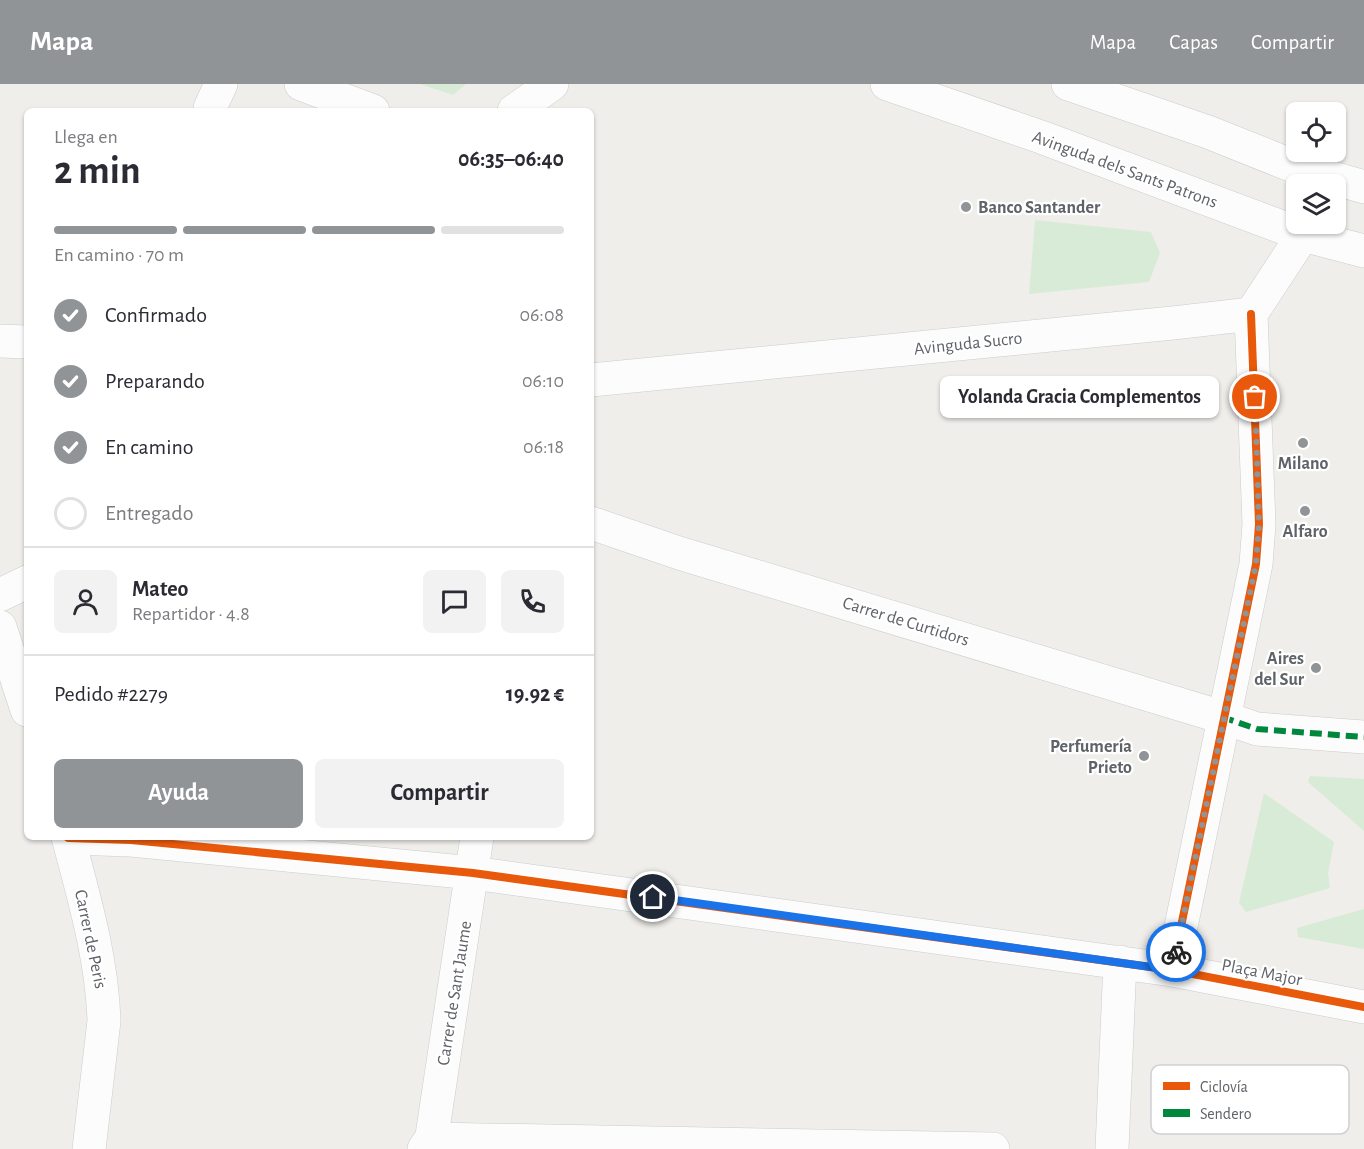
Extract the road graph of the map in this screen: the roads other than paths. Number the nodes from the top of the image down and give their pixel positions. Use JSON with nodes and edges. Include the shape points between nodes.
{"nodes":[{"id":1,"x":301,"y":84,"type":"edge"},
{"id":2,"x":552,"y":84,"type":"edge"},
{"id":3,"x":887,"y":84,"type":"edge"},
{"id":4,"x":1068,"y":84,"type":"edge"},
{"id":5,"x":365,"y":108,"type":"edge"},
{"id":6,"x":518,"y":108,"type":"edge"},
{"id":7,"x":1364,"y":187,"type":"edge"},
{"id":8,"x":1303,"y":235,"type":"junction"},
{"id":9,"x":1364,"y":251,"type":"edge"},
{"id":10,"x":1251,"y":314,"type":"junction"},
{"id":11,"x":0,"y":341,"type":"edge"},
{"id":12,"x":24,"y":342,"type":"edge"},
{"id":13,"x":594,"y":380,"type":"edge"},
{"id":14,"x":594,"y":524,"type":"edge"},
{"id":15,"x":24,"y":583,"type":"edge"},
{"id":16,"x":0,"y":595,"type":"edge"},
{"id":17,"x":0,"y":627,"type":"edge"},
{"id":18,"x":24,"y":701,"type":"edge"},
{"id":19,"x":1222,"y":717,"type":"junction"},
{"id":20,"x":1364,"y":737,"type":"edge"},
{"id":21,"x":69,"y":840,"type":"edge"},
{"id":22,"x":131,"y":840,"type":"edge"},
{"id":23,"x":477,"y":840,"type":"edge"},
{"id":24,"x":472,"y":873,"type":"junction"},
{"id":25,"x":1120,"y":962,"type":"junction"},
{"id":26,"x":1172,"y":970,"type":"junction"},
{"id":27,"x":1364,"y":1007,"type":"edge"},
{"id":28,"x":428,"y":1146,"type":"edge"},
{"id":29,"x":756,"y":1147,"type":"edge"},
{"id":30,"x":89,"y":1149,"type":"edge"},
{"id":31,"x":993,"y":1149,"type":"edge"},
{"id":32,"x":1112,"y":1149,"type":"edge"}],
"edges":[{"from":1,"to":5,"type":"street"},
{"from":2,"to":6,"type":"street"},
{"from":3,"to":8,"type":"street","name":"Avinguda dels Sants Patrons"},
{"from":4,"to":7,"type":"street","via":[[1298,168]]},
{"from":8,"to":9,"type":"street","name":"Avinguda dels Sants Patrons"},
{"from":8,"to":10,"type":"street"},
{"from":10,"to":13,"type":"street","name":"Avinguda Sucro"},
{"from":10,"to":19,"type":"street","via":[[1259,524],[1256,564]]},
{"from":11,"to":12,"type":"street"},
{"from":14,"to":19,"type":"street","name":"Carrer de Curtidors"},
{"from":15,"to":16,"type":"street"},
{"from":17,"to":18,"type":"street"},
{"from":19,"to":20,"type":"street","name":"Carrer de Curtidors","via":[[1257,729]]},
{"from":19,"to":26,"type":"street"},
{"from":21,"to":30,"type":"street","name":"Carrer de Peris","via":[[100,964],[103,1002]]},
{"from":22,"to":24,"type":"street","name":"Plaça Major"},
{"from":23,"to":24,"type":"street","name":"Carrer de Sant Jaume"},
{"from":24,"to":25,"type":"street","name":"Plaça Major"},
{"from":24,"to":28,"type":"street","name":"Carrer de Sant Jaume"},
{"from":25,"to":26,"type":"street","name":"Plaça Major"},
{"from":25,"to":32,"type":"street"},
{"from":26,"to":27,"type":"street","name":"Plaça Major"},
{"from":28,"to":29,"type":"street"},
{"from":29,"to":31,"type":"street"}]}
